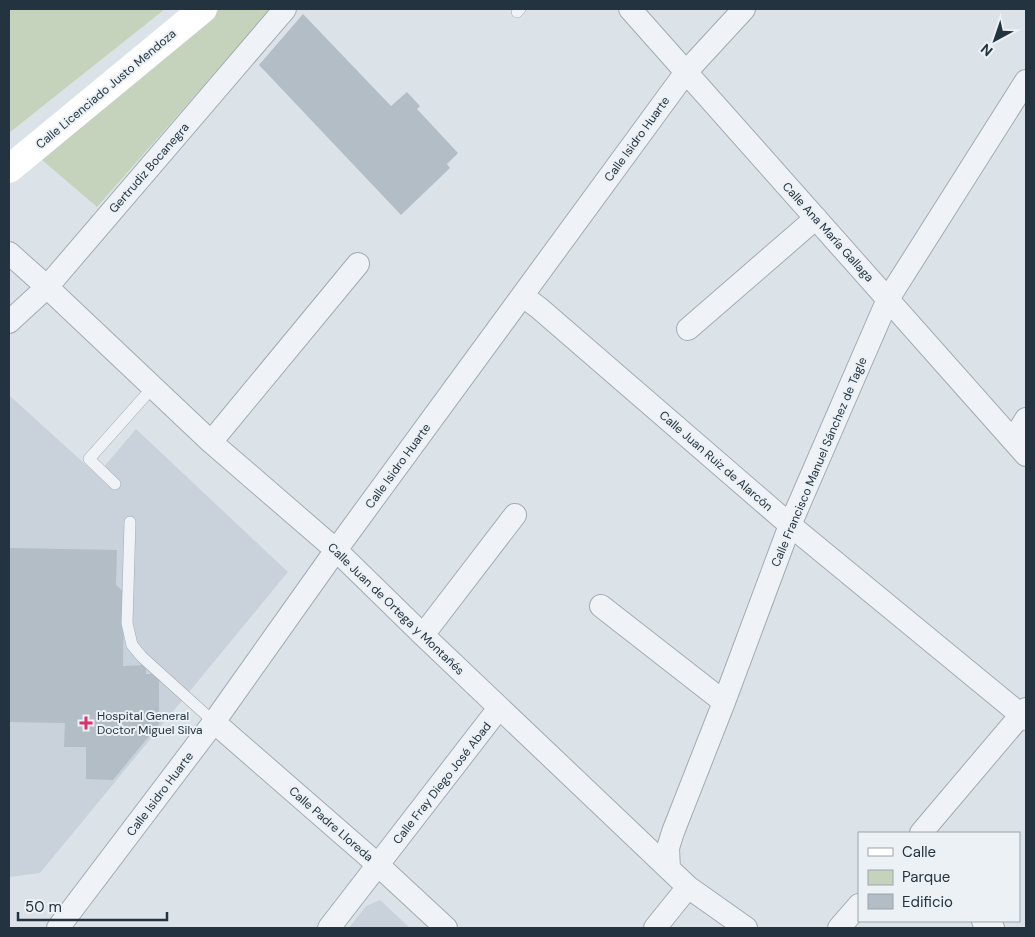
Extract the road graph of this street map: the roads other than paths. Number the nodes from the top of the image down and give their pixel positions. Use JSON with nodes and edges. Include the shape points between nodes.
{"nodes":[{"id":1,"x":203,"y":9,"type":"edge"},
{"id":2,"x":285,"y":9,"type":"edge"},
{"id":3,"x":630,"y":9,"type":"edge"},
{"id":4,"x":744,"y":9,"type":"edge"},
{"id":5,"x":686,"y":72,"type":"junction"},
{"id":6,"x":1026,"y":82,"type":"edge"},
{"id":7,"x":9,"y":169,"type":"edge"},
{"id":8,"x":816,"y":218,"type":"junction"},
{"id":9,"x":9,"y":253,"type":"edge"},
{"id":10,"x":358,"y":264,"type":"dead end"},
{"id":11,"x":47,"y":287,"type":"junction"},
{"id":12,"x":523,"y":296,"type":"junction"},
{"id":13,"x":888,"y":299,"type":"junction"},
{"id":14,"x":9,"y":322,"type":"edge"},
{"id":15,"x":688,"y":329,"type":"dead end"},
{"id":16,"x":153,"y":388,"type":"junction"},
{"id":17,"x":1026,"y":419,"type":"edge"},
{"id":18,"x":211,"y":442,"type":"junction"},
{"id":19,"x":1020,"y":448,"type":"edge"},
{"id":20,"x":115,"y":484,"type":"dead end"},
{"id":21,"x":515,"y":515,"type":"dead end"},
{"id":22,"x":130,"y":522,"type":"dead end"},
{"id":23,"x":790,"y":525,"type":"junction"},
{"id":24,"x":336,"y":550,"type":"junction"},
{"id":25,"x":601,"y":606,"type":"dead end"},
{"id":26,"x":423,"y":635,"type":"junction"},
{"id":27,"x":724,"y":702,"type":"junction"},
{"id":28,"x":499,"y":708,"type":"junction"},
{"id":29,"x":1025,"y":715,"type":"edge"},
{"id":30,"x":214,"y":722,"type":"junction"},
{"id":31,"x":922,"y":832,"type":"edge"},
{"id":32,"x":377,"y":864,"type":"junction"},
{"id":33,"x":669,"y":869,"type":"junction"},
{"id":34,"x":688,"y":887,"type":"junction"},
{"id":35,"x":858,"y":906,"type":"edge"},
{"id":36,"x":58,"y":928,"type":"edge"},
{"id":37,"x":329,"y":928,"type":"edge"},
{"id":38,"x":446,"y":928,"type":"edge"},
{"id":39,"x":655,"y":928,"type":"edge"},
{"id":40,"x":746,"y":928,"type":"edge"},
{"id":41,"x":839,"y":928,"type":"edge"}],
"edges":[{"from":1,"to":7,"type":"street","name":"Calle Licenciado Justo Mendoza"},
{"from":2,"to":11,"type":"street","name":"Gertrudiz Bocanegra"},
{"from":3,"to":5,"type":"street","name":"Calle Ana María Gallaga"},
{"from":4,"to":5,"type":"street","name":"Calle Isidro Huarte"},
{"from":5,"to":8,"type":"street","name":"Calle Ana María Gallaga"},
{"from":5,"to":12,"type":"street","name":"Calle Isidro Huarte"},
{"from":6,"to":13,"type":"street","name":"Calle Francisco Manuel Sánchez de Tagle"},
{"from":8,"to":13,"type":"street","name":"Calle Ana María Gallaga"},
{"from":8,"to":15,"type":"street"},
{"from":9,"to":11,"type":"street","name":"Calle Juan de Ortega y Montañés"},
{"from":10,"to":18,"type":"street"},
{"from":11,"to":14,"type":"street","name":"Gertrudiz Bocanegra"},
{"from":11,"to":16,"type":"street","name":"Calle Juan de Ortega y Montañés"},
{"from":12,"to":23,"type":"street","name":"Calle Juan Ruiz de Alarcón"},
{"from":12,"to":24,"type":"street","name":"Calle Isidro Huarte"},
{"from":13,"to":19,"type":"street","name":"Calle Ana María Gallaga"},
{"from":13,"to":23,"type":"street","name":"Calle Francisco Manuel Sánchez de Tagle"},
{"from":16,"to":18,"type":"street","name":"Calle Juan de Ortega y Montañés"},
{"from":16,"to":20,"type":"lane","via":[[89,460]]},
{"from":17,"to":19,"type":"street"},
{"from":18,"to":24,"type":"street","name":"Calle Juan de Ortega y Montañés"},
{"from":21,"to":26,"type":"street"},
{"from":22,"to":30,"type":"lane","via":[[127,624],[132,645]]},
{"from":23,"to":27,"type":"street","name":"Calle Francisco Manuel Sánchez de Tagle"},
{"from":23,"to":29,"type":"street","name":"Calle Juan Ruiz de Alarcón"},
{"from":24,"to":26,"type":"street","name":"Calle Juan de Ortega y Montañés"},
{"from":24,"to":30,"type":"street","name":"Calle Isidro Huarte"},
{"from":25,"to":27,"type":"street"},
{"from":26,"to":28,"type":"street","name":"Calle Juan de Ortega y Montañés"},
{"from":27,"to":33,"type":"street","name":"Calle Francisco Manuel Sánchez de Tagle","via":[[673,832],[668,848]]},
{"from":28,"to":32,"type":"street","name":"Calle Fray Diego José Abad"},
{"from":28,"to":33,"type":"street","name":"Calle Juan de Ortega y Montañés"},
{"from":29,"to":31,"type":"street"},
{"from":30,"to":32,"type":"street","name":"Calle Padre Lloreda"},
{"from":30,"to":36,"type":"street","name":"Calle Isidro Huarte"},
{"from":32,"to":37,"type":"street","name":"Calle Fray Diego José Abad"},
{"from":32,"to":38,"type":"street","name":"Calle Padre Lloreda"},
{"from":33,"to":34,"type":"street","name":"Calle Juan de Ortega y Montañés"},
{"from":34,"to":39,"type":"street"},
{"from":34,"to":40,"type":"street","name":"Calle Juan de Ortega y Montañés"},
{"from":35,"to":41,"type":"street"}]}
